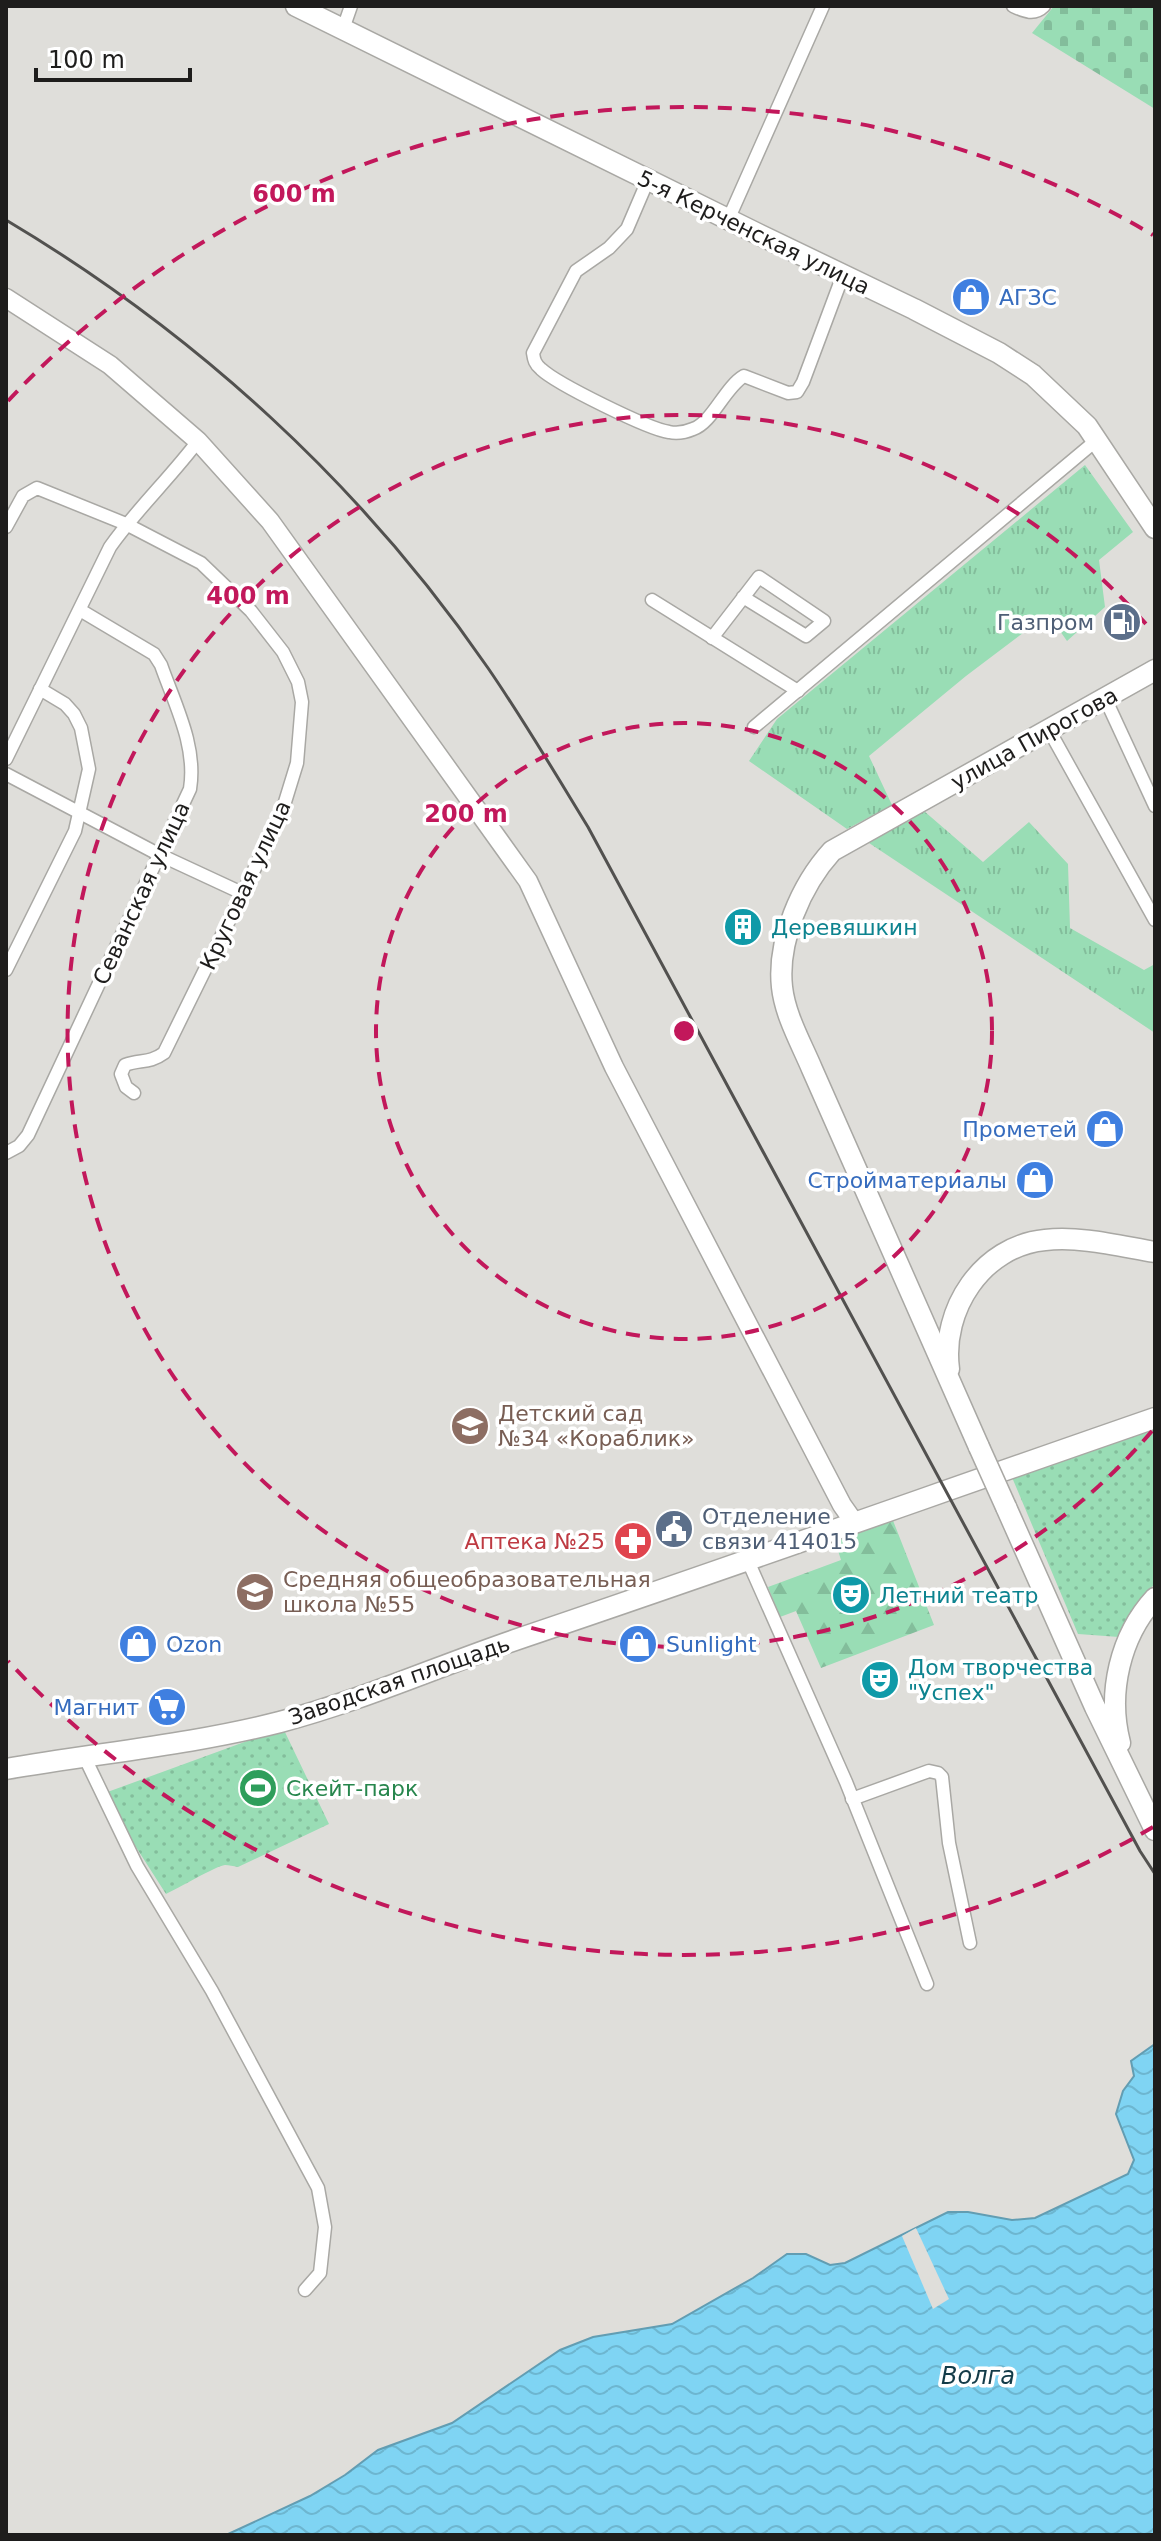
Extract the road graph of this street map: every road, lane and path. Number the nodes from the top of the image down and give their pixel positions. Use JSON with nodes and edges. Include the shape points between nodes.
{"nodes":[{"id":1,"x":296,"y":6,"type":"edge"},
{"id":2,"x":351,"y":6,"type":"edge"},
{"id":3,"x":823,"y":6,"type":"edge"},
{"id":4,"x":1013,"y":6,"type":"edge"},
{"id":5,"x":1044,"y":6,"type":"edge"},
{"id":6,"x":343,"y":29,"type":"junction"},
{"id":7,"x":648,"y":180,"type":"junction"},
{"id":8,"x":728,"y":220,"type":"junction"},
{"id":9,"x":843,"y":275,"type":"junction"},
{"id":10,"x":6,"y":298,"type":"edge"},
{"id":11,"x":1098,"y":439,"type":"junction"},
{"id":12,"x":198,"y":441,"type":"junction"},
{"id":13,"x":126,"y":524,"type":"junction"},
{"id":14,"x":6,"y":527,"type":"edge"},
{"id":15,"x":1155,"y":528,"type":"edge"},
{"id":16,"x":743,"y":597,"type":"junction"},
{"id":17,"x":652,"y":600,"type":"dead end"},
{"id":18,"x":80,"y":610,"type":"junction"},
{"id":19,"x":712,"y":638,"type":"junction"},
{"id":20,"x":1155,"y":670,"type":"edge"},
{"id":21,"x":40,"y":689,"type":"junction"},
{"id":22,"x":798,"y":691,"type":"junction"},
{"id":23,"x":1105,"y":698,"type":"junction"},
{"id":24,"x":754,"y":727,"type":"dead end"},
{"id":25,"x":1049,"y":730,"type":"junction"},
{"id":26,"x":6,"y":759,"type":"edge"},
{"id":27,"x":6,"y":774,"type":"edge"},
{"id":28,"x":1155,"y":806,"type":"edge"},
{"id":29,"x":78,"y":812,"type":"junction"},
{"id":30,"x":158,"y":854,"type":"junction"},
{"id":31,"x":242,"y":893,"type":"junction"},
{"id":32,"x":1155,"y":920,"type":"edge"},
{"id":33,"x":6,"y":970,"type":"edge"},
{"id":34,"x":134,"y":1093,"type":"dead end"},
{"id":35,"x":6,"y":1153,"type":"edge"},
{"id":36,"x":1155,"y":1252,"type":"edge"},
{"id":37,"x":955,"y":1393,"type":"junction"},
{"id":38,"x":1155,"y":1418,"type":"edge"},
{"id":39,"x":854,"y":1522,"type":"junction"},
{"id":40,"x":748,"y":1561,"type":"junction"},
{"id":41,"x":1155,"y":1598,"type":"edge"},
{"id":42,"x":85,"y":1758,"type":"junction"},
{"id":43,"x":6,"y":1769,"type":"edge"},
{"id":44,"x":1134,"y":1785,"type":"junction"},
{"id":45,"x":852,"y":1799,"type":"junction"},
{"id":46,"x":1155,"y":1830,"type":"edge"},
{"id":47,"x":970,"y":1943,"type":"dead end"},
{"id":48,"x":927,"y":1984,"type":"dead end"},
{"id":49,"x":305,"y":2290,"type":"dead end"}],
"edges":[{"from":1,"to":6,"type":"main road","name":"5-я Керченская улица"},
{"from":2,"to":6,"type":"street"},
{"from":3,"to":8,"type":"street"},
{"from":4,"to":5,"type":"street","via":[[1031,12]]},
{"from":6,"to":7,"type":"main road","name":"5-я Керченская улица"},
{"from":7,"to":8,"type":"main road","name":"5-я Керченская улица"},
{"from":7,"to":9,"type":"street","via":[[627,229],[576,271],[533,353],[542,371],[600,403],[662,430],[683,433],[699,427],[744,376],[797,392]]},
{"from":8,"to":9,"type":"main road","name":"5-я Керченская улица"},
{"from":9,"to":11,"type":"main road","name":"5-я Керченская улица","via":[[999,353],[1050,389]]},
{"from":10,"to":12,"type":"street","via":[[110,365]]},
{"from":11,"to":15,"type":"main road","name":"5-я Керченская улица"},
{"from":11,"to":22,"type":"street"},
{"from":12,"to":13,"type":"street"},
{"from":12,"to":39,"type":"street","via":[[270,521],[528,881],[614,1067]]},
{"from":13,"to":14,"type":"street","name":"Круговая улица","via":[[37,488],[23,496]]},
{"from":13,"to":18,"type":"street"},
{"from":13,"to":31,"type":"street","name":"Круговая улица","via":[[201,563],[251,611],[283,652],[298,682],[302,702],[290,790]]},
{"from":16,"to":16,"type":"street","via":[[759,577],[824,621],[806,636]]},
{"from":16,"to":19,"type":"street"},
{"from":17,"to":19,"type":"street"},
{"from":18,"to":21,"type":"street"},
{"from":18,"to":30,"type":"street","name":"Севанская улица","via":[[154,654],[190,745],[190,789]]},
{"from":19,"to":22,"type":"street"},
{"from":20,"to":23,"type":"main road","name":"улица Пирогова"},
{"from":21,"to":26,"type":"street"},
{"from":21,"to":29,"type":"street","via":[[65,704],[81,728],[89,769]]},
{"from":22,"to":24,"type":"street"},
{"from":23,"to":25,"type":"main road","name":"улица Пирогова"},
{"from":23,"to":28,"type":"street"},
{"from":25,"to":32,"type":"street"},
{"from":25,"to":37,"type":"main road","name":"улица Пирогова","via":[[832,851],[787,935],[781,969],[782,990],[812,1069]]},
{"from":27,"to":29,"type":"street"},
{"from":29,"to":30,"type":"street"},
{"from":29,"to":33,"type":"street","via":[[75,831]]},
{"from":30,"to":31,"type":"street"},
{"from":30,"to":35,"type":"street","name":"Севанская улица","via":[[28,1135]]},
{"from":31,"to":34,"type":"street","name":"Круговая улица","via":[[164,1053],[153,1061],[125,1065],[121,1074]]},
{"from":36,"to":37,"type":"main road","via":[[1043,1240],[995,1260],[970,1284],[954,1316],[947,1351]]},
{"from":37,"to":44,"type":"main road","bridge":true},
{"from":38,"to":39,"type":"main road","name":"Заводская площадь"},
{"from":39,"to":40,"type":"main road","name":"Заводская площадь"},
{"from":40,"to":42,"type":"main road","name":"Заводская площадь","via":[[331,1707],[224,1735]]},
{"from":40,"to":45,"type":"street"},
{"from":41,"to":44,"type":"main road","via":[[1126,1644],[1116,1686],[1119,1738]]},
{"from":42,"to":43,"type":"main road","name":"Заводская площадь"},
{"from":42,"to":49,"type":"street","via":[[137,1866],[212,1991],[318,2188],[325,2227],[320,2273]]},
{"from":44,"to":46,"type":"main road"},
{"from":45,"to":47,"type":"street","via":[[929,1771],[942,1777],[949,1843]]},
{"from":45,"to":48,"type":"street"}]}
